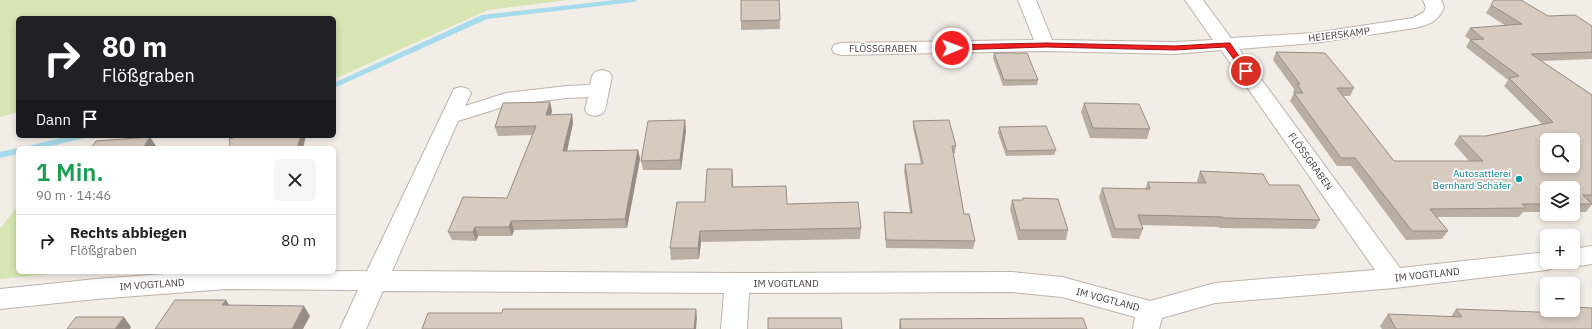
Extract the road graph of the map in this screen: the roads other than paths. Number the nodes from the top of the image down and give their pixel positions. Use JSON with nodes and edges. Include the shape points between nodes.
{"nodes":[{"id":1,"x":1027,"y":0,"type":"edge"},
{"id":2,"x":1194,"y":0,"type":"edge"},
{"id":3,"x":1432,"y":0,"type":"edge"},
{"id":4,"x":1046,"y":45,"type":"junction"},
{"id":5,"x":1227,"y":45,"type":"junction"},
{"id":6,"x":840,"y":49,"type":"dead end"},
{"id":7,"x":598,"y":92,"type":"dead end"},
{"id":8,"x":461,"y":93,"type":"dead end"},
{"id":9,"x":451,"y":117,"type":"junction"},
{"id":10,"x":1592,"y":256,"type":"edge"},
{"id":11,"x":1580,"y":257,"type":"edge"},
{"id":12,"x":1540,"y":262,"type":"edge"},
{"id":13,"x":1394,"y":278,"type":"junction"},
{"id":14,"x":376,"y":281,"type":"junction"},
{"id":15,"x":737,"y":283,"type":"junction"},
{"id":16,"x":0,"y":299,"type":"edge"},
{"id":17,"x":1148,"y":320,"type":"edge"},
{"id":18,"x":353,"y":329,"type":"edge"},
{"id":19,"x":734,"y":329,"type":"edge"}],
"edges":[{"from":1,"to":4,"type":"street"},
{"from":2,"to":5,"type":"street","name":"FLÖSSGRABEN"},
{"from":3,"to":5,"type":"street","name":"HEIERSKAMP","via":[[1435,7],[1433,13],[1429,18],[1415,24],[1314,38]]},
{"from":4,"to":5,"type":"street","name":"FLÖSSGRABEN","via":[[1175,48]]},
{"from":4,"to":6,"type":"street","name":"FLÖSSGRABEN"},
{"from":5,"to":13,"type":"street","name":"FLÖSSGRABEN"},
{"from":7,"to":9,"type":"street","via":[[567,92],[506,99]]},
{"from":8,"to":9,"type":"street"},
{"from":9,"to":14,"type":"street"},
{"from":10,"to":11,"type":"street"},
{"from":12,"to":13,"type":"street","name":"IM VOGTLAND"},
{"from":13,"to":17,"type":"street","name":"IM VOGTLAND","via":[[1215,293]]},
{"from":14,"to":15,"type":"street","name":"IM VOGTLAND"},
{"from":14,"to":16,"type":"street","name":"IM VOGTLAND","via":[[226,279]]},
{"from":14,"to":18,"type":"street"},
{"from":15,"to":17,"type":"street","name":"IM VOGTLAND","via":[[1012,282],[1062,286]]},
{"from":15,"to":19,"type":"street"}]}
